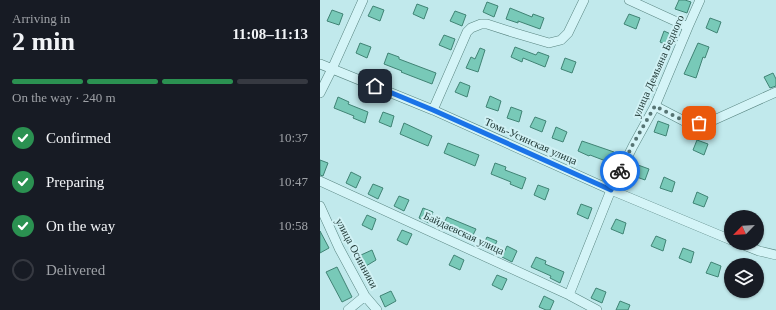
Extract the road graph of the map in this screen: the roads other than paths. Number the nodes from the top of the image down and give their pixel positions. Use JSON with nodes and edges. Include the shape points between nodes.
{"nodes":[{"id":1,"x":363,"y":0,"type":"edge"},
{"id":2,"x":584,"y":0,"type":"edge"},
{"id":3,"x":629,"y":0,"type":"edge"},
{"id":4,"x":700,"y":0,"type":"edge"},
{"id":5,"x":688,"y":27,"type":"junction"},
{"id":6,"x":320,"y":64,"type":"edge"},
{"id":7,"x":332,"y":69,"type":"junction"},
{"id":8,"x":776,"y":92,"type":"edge"},
{"id":9,"x":320,"y":93,"type":"edge"},
{"id":10,"x":655,"y":106,"type":"junction"},
{"id":11,"x":433,"y":110,"type":"junction"},
{"id":12,"x":320,"y":181,"type":"edge"},
{"id":13,"x":611,"y":190,"type":"junction"},
{"id":14,"x":320,"y":206,"type":"edge"},
{"id":15,"x":724,"y":237,"type":"edge"},
{"id":16,"x":756,"y":250,"type":"edge"},
{"id":17,"x":776,"y":255,"type":"edge"},
{"id":18,"x":569,"y":295,"type":"junction"},
{"id":19,"x":365,"y":296,"type":"junction"},
{"id":20,"x":348,"y":310,"type":"edge"},
{"id":21,"x":377,"y":310,"type":"edge"},
{"id":22,"x":597,"y":310,"type":"edge"}],
"edges":[{"from":1,"to":7,"type":"street"},
{"from":2,"to":11,"type":"street","via":[[568,33],[561,40],[549,43],[487,24],[471,28]]},
{"from":3,"to":5,"type":"street"},
{"from":4,"to":5,"type":"street","name":"улица Демьяна Бедного"},
{"from":5,"to":10,"type":"street","name":"улица Демьяна Бедного"},
{"from":6,"to":7,"type":"street","name":"Томь-Усинская улица"},
{"from":7,"to":9,"type":"street"},
{"from":7,"to":11,"type":"street","name":"Томь-Усинская улица"},
{"from":8,"to":10,"type":"street","via":[[714,120],[699,123],[684,121]]},
{"from":10,"to":13,"type":"street","name":"улица Демьяна Бедного"},
{"from":11,"to":13,"type":"street","name":"Томь-Усинская улица"},
{"from":12,"to":18,"type":"street","name":"Байдаевская улица"},
{"from":13,"to":15,"type":"street","name":"Томь-Усинская улица"},
{"from":13,"to":18,"type":"street","name":"улица Демьяна Бедного"},
{"from":14,"to":19,"type":"street","name":"улица Осинники"},
{"from":16,"to":17,"type":"street"},
{"from":18,"to":22,"type":"street","name":"Байдаевская улица"},
{"from":19,"to":20,"type":"street"},
{"from":19,"to":21,"type":"street","name":"улица Осинники"}]}
